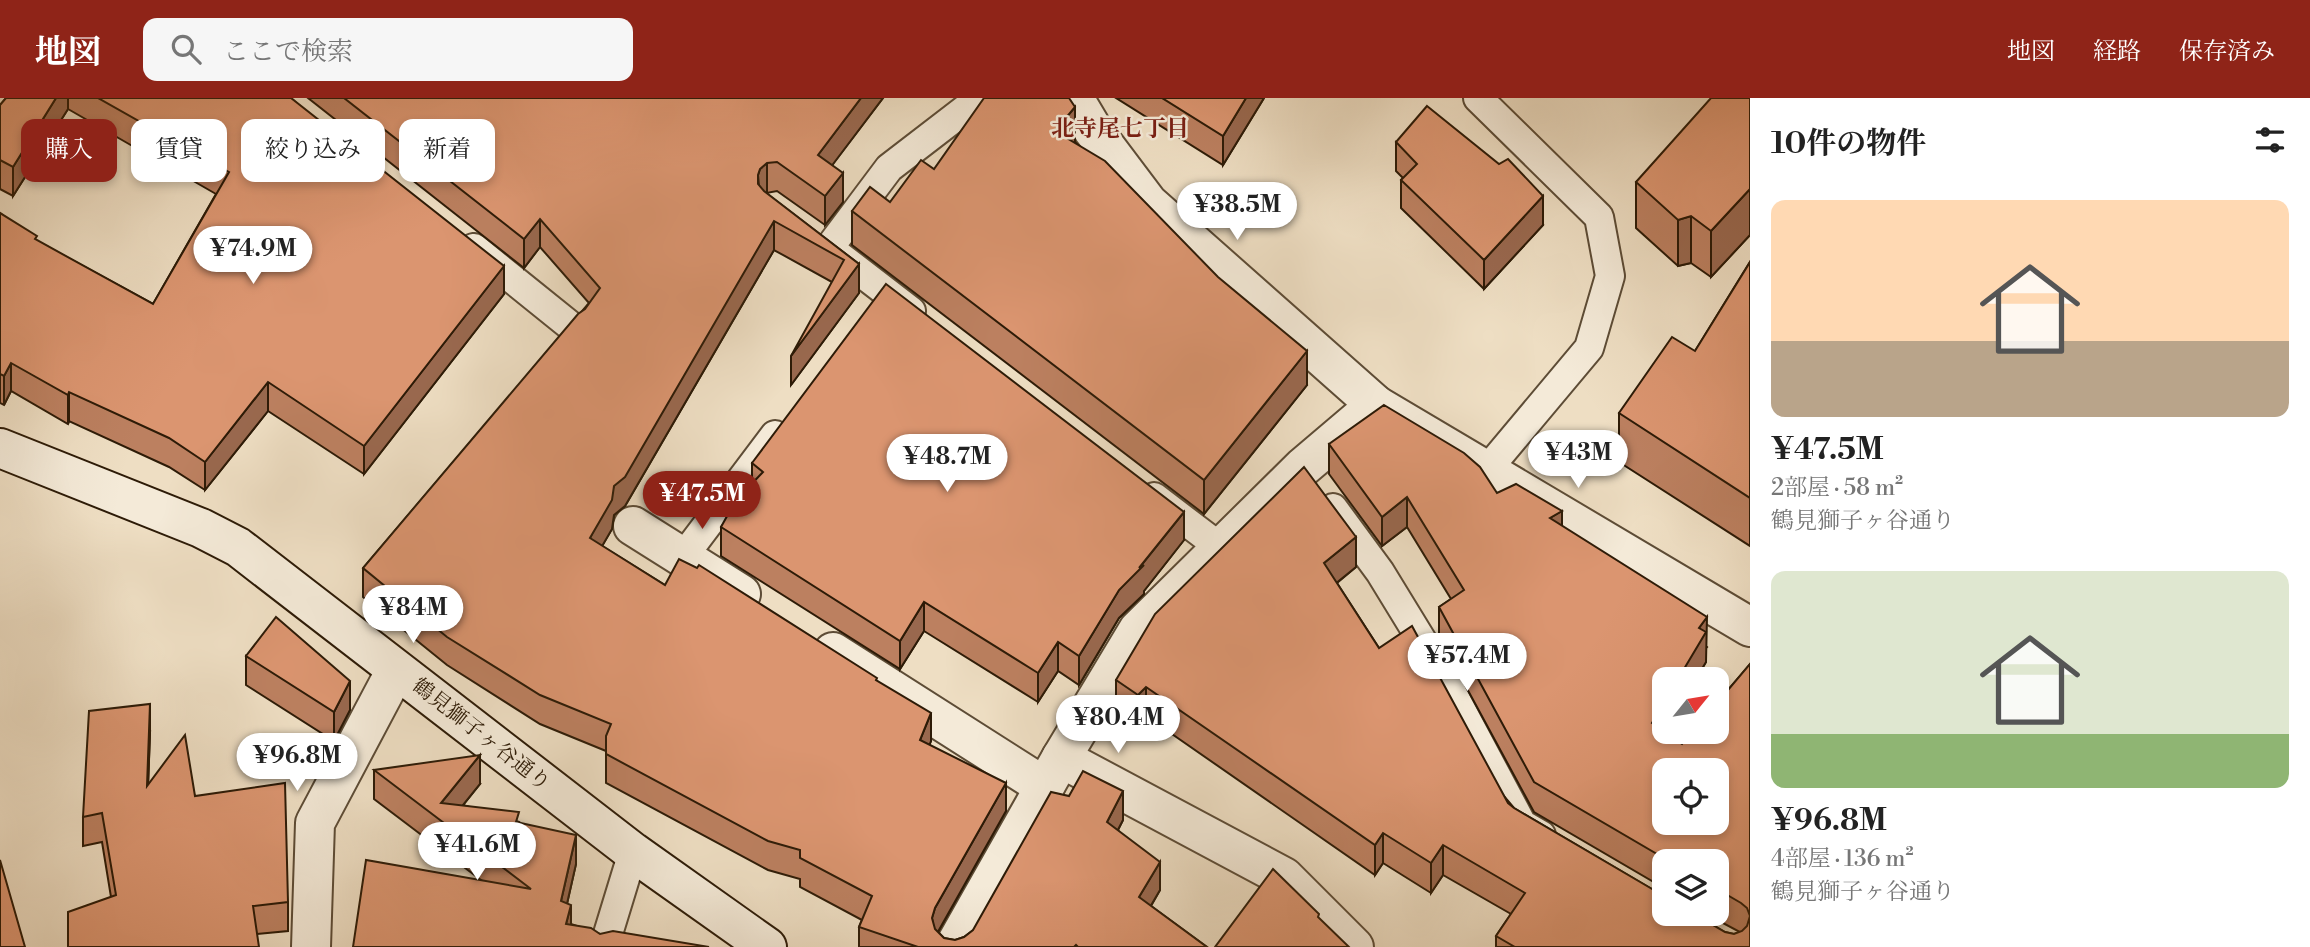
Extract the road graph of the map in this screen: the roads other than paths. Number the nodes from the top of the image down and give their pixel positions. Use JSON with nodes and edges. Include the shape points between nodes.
{"nodes":[{"id":1,"x":979,"y":98,"type":"edge"},
{"id":2,"x":1074,"y":98,"type":"edge"},
{"id":3,"x":1478,"y":98,"type":"edge"},
{"id":4,"x":451,"y":230,"type":"edge"},
{"id":5,"x":926,"y":323,"type":"edge"},
{"id":6,"x":572,"y":327,"type":"edge"},
{"id":7,"x":1376,"y":405,"type":"junction"},
{"id":8,"x":791,"y":412,"type":"edge"},
{"id":9,"x":0,"y":448,"type":"edge"},
{"id":10,"x":1303,"y":467,"type":"junction"},
{"id":11,"x":1486,"y":471,"type":"junction"},
{"id":12,"x":1134,"y":481,"type":"edge"},
{"id":13,"x":633,"y":526,"type":"dead end"},
{"id":14,"x":1221,"y":548,"type":"junction"},
{"id":15,"x":683,"y":557,"type":"junction"},
{"id":16,"x":765,"y":609,"type":"edge"},
{"id":17,"x":1750,"y":627,"type":"edge"},
{"id":18,"x":800,"y":632,"type":"edge"},
{"id":19,"x":396,"y":670,"type":"junction"},
{"id":20,"x":1053,"y":772,"type":"junction"},
{"id":21,"x":1558,"y":845,"type":"edge"},
{"id":22,"x":632,"y":852,"type":"junction"},
{"id":23,"x":312,"y":947,"type":"edge"},
{"id":24,"x":604,"y":947,"type":"edge"},
{"id":25,"x":767,"y":947,"type":"edge"},
{"id":26,"x":954,"y":947,"type":"edge"},
{"id":27,"x":1354,"y":947,"type":"edge"}],
"edges":[{"from":1,"to":5,"type":"lane","via":[[889,168],[818,240],[874,300]]},
{"from":2,"to":7,"type":"street","via":[[1148,203]]},
{"from":3,"to":11,"type":"lane","via":[[1599,217],[1610,276],[1590,348]]},
{"from":4,"to":6,"type":"lane"},
{"from":7,"to":10,"type":"street"},
{"from":7,"to":11,"type":"street"},
{"from":8,"to":15,"type":"lane"},
{"from":9,"to":19,"type":"street","name":"鶴見獅子ヶ谷通り","via":[[238,547]]},
{"from":10,"to":14,"type":"street"},
{"from":10,"to":21,"type":"lane","via":[[1387,583],[1440,670],[1522,824]]},
{"from":11,"to":17,"type":"street"},
{"from":12,"to":14,"type":"lane"},
{"from":13,"to":15,"type":"street"},
{"from":14,"to":20,"type":"street","via":[[1138,630]]},
{"from":15,"to":16,"type":"street"},
{"from":18,"to":20,"type":"street"},
{"from":19,"to":22,"type":"street","name":"鶴見獅子ヶ谷通り"},
{"from":19,"to":23,"type":"street","via":[[315,823]]},
{"from":20,"to":26,"type":"street"},
{"from":20,"to":27,"type":"street","via":[[1284,877]]},
{"from":22,"to":24,"type":"lane"},
{"from":22,"to":25,"type":"street","name":"鶴見獅子ヶ谷通り"}]}
